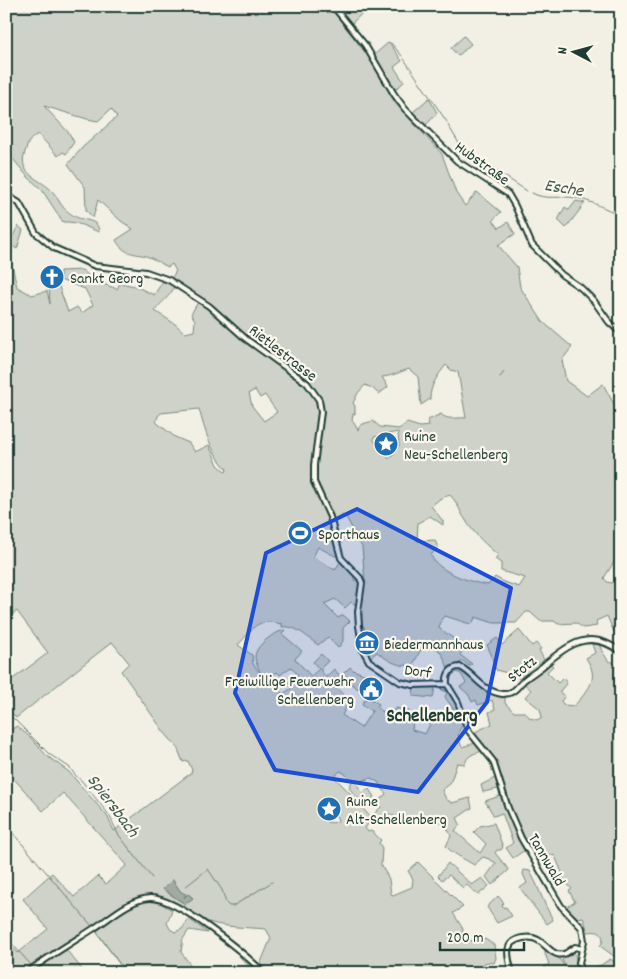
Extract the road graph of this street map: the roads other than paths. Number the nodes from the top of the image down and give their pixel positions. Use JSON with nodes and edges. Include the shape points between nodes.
{"nodes":[{"id":1,"x":333,"y":6,"type":"edge"},
{"id":2,"x":6,"y":195,"type":"edge"},
{"id":3,"x":621,"y":333,"type":"edge"},
{"id":4,"x":362,"y":580,"type":"joint"},
{"id":5,"x":621,"y":652,"type":"edge"},
{"id":6,"x":447,"y":684,"type":"junction"},
{"id":7,"x":498,"y":775,"type":"joint"},
{"id":8,"x":582,"y":949,"type":"junction"},
{"id":9,"x":26,"y":973,"type":"edge"},
{"id":10,"x":264,"y":973,"type":"edge"},
{"id":11,"x":512,"y":973,"type":"edge"},
{"id":12,"x":582,"y":973,"type":"edge"}],
"edges":[{"from":1,"to":3,"type":"street","name":"Hubstraße","via":[[370,53],[405,109],[457,161],[508,194],[532,245],[562,275],[581,288]]},
{"from":2,"to":4,"type":"street","name":"Rietlestrasse","via":[[19,203],[36,233],[54,248],[101,267],[136,270],[173,282],[209,306],[258,349],[307,383],[320,405],[314,482],[330,517],[341,558]]},
{"from":4,"to":6,"type":"street","name":"Dorf","via":[[359,626],[363,650],[369,661],[400,682]]},
{"from":5,"to":6,"type":"street","name":"Stotz","via":[[602,640],[580,641],[557,654],[507,694],[484,686],[460,667],[450,671]]},
{"from":6,"to":7,"type":"street","name":"Dorf","via":[[458,702],[468,730],[491,758]]},
{"from":7,"to":8,"type":"street","name":"Tannwald","via":[[521,838],[562,906],[582,928]]},
{"from":8,"to":11,"type":"street","via":[[575,947],[559,954],[534,938],[517,940],[508,949]]},
{"from":8,"to":12,"type":"street","name":"Tannwald","via":[[579,963]]},
{"from":9,"to":10,"type":"street","via":[[129,906],[152,898],[166,902],[204,924]]}]}
